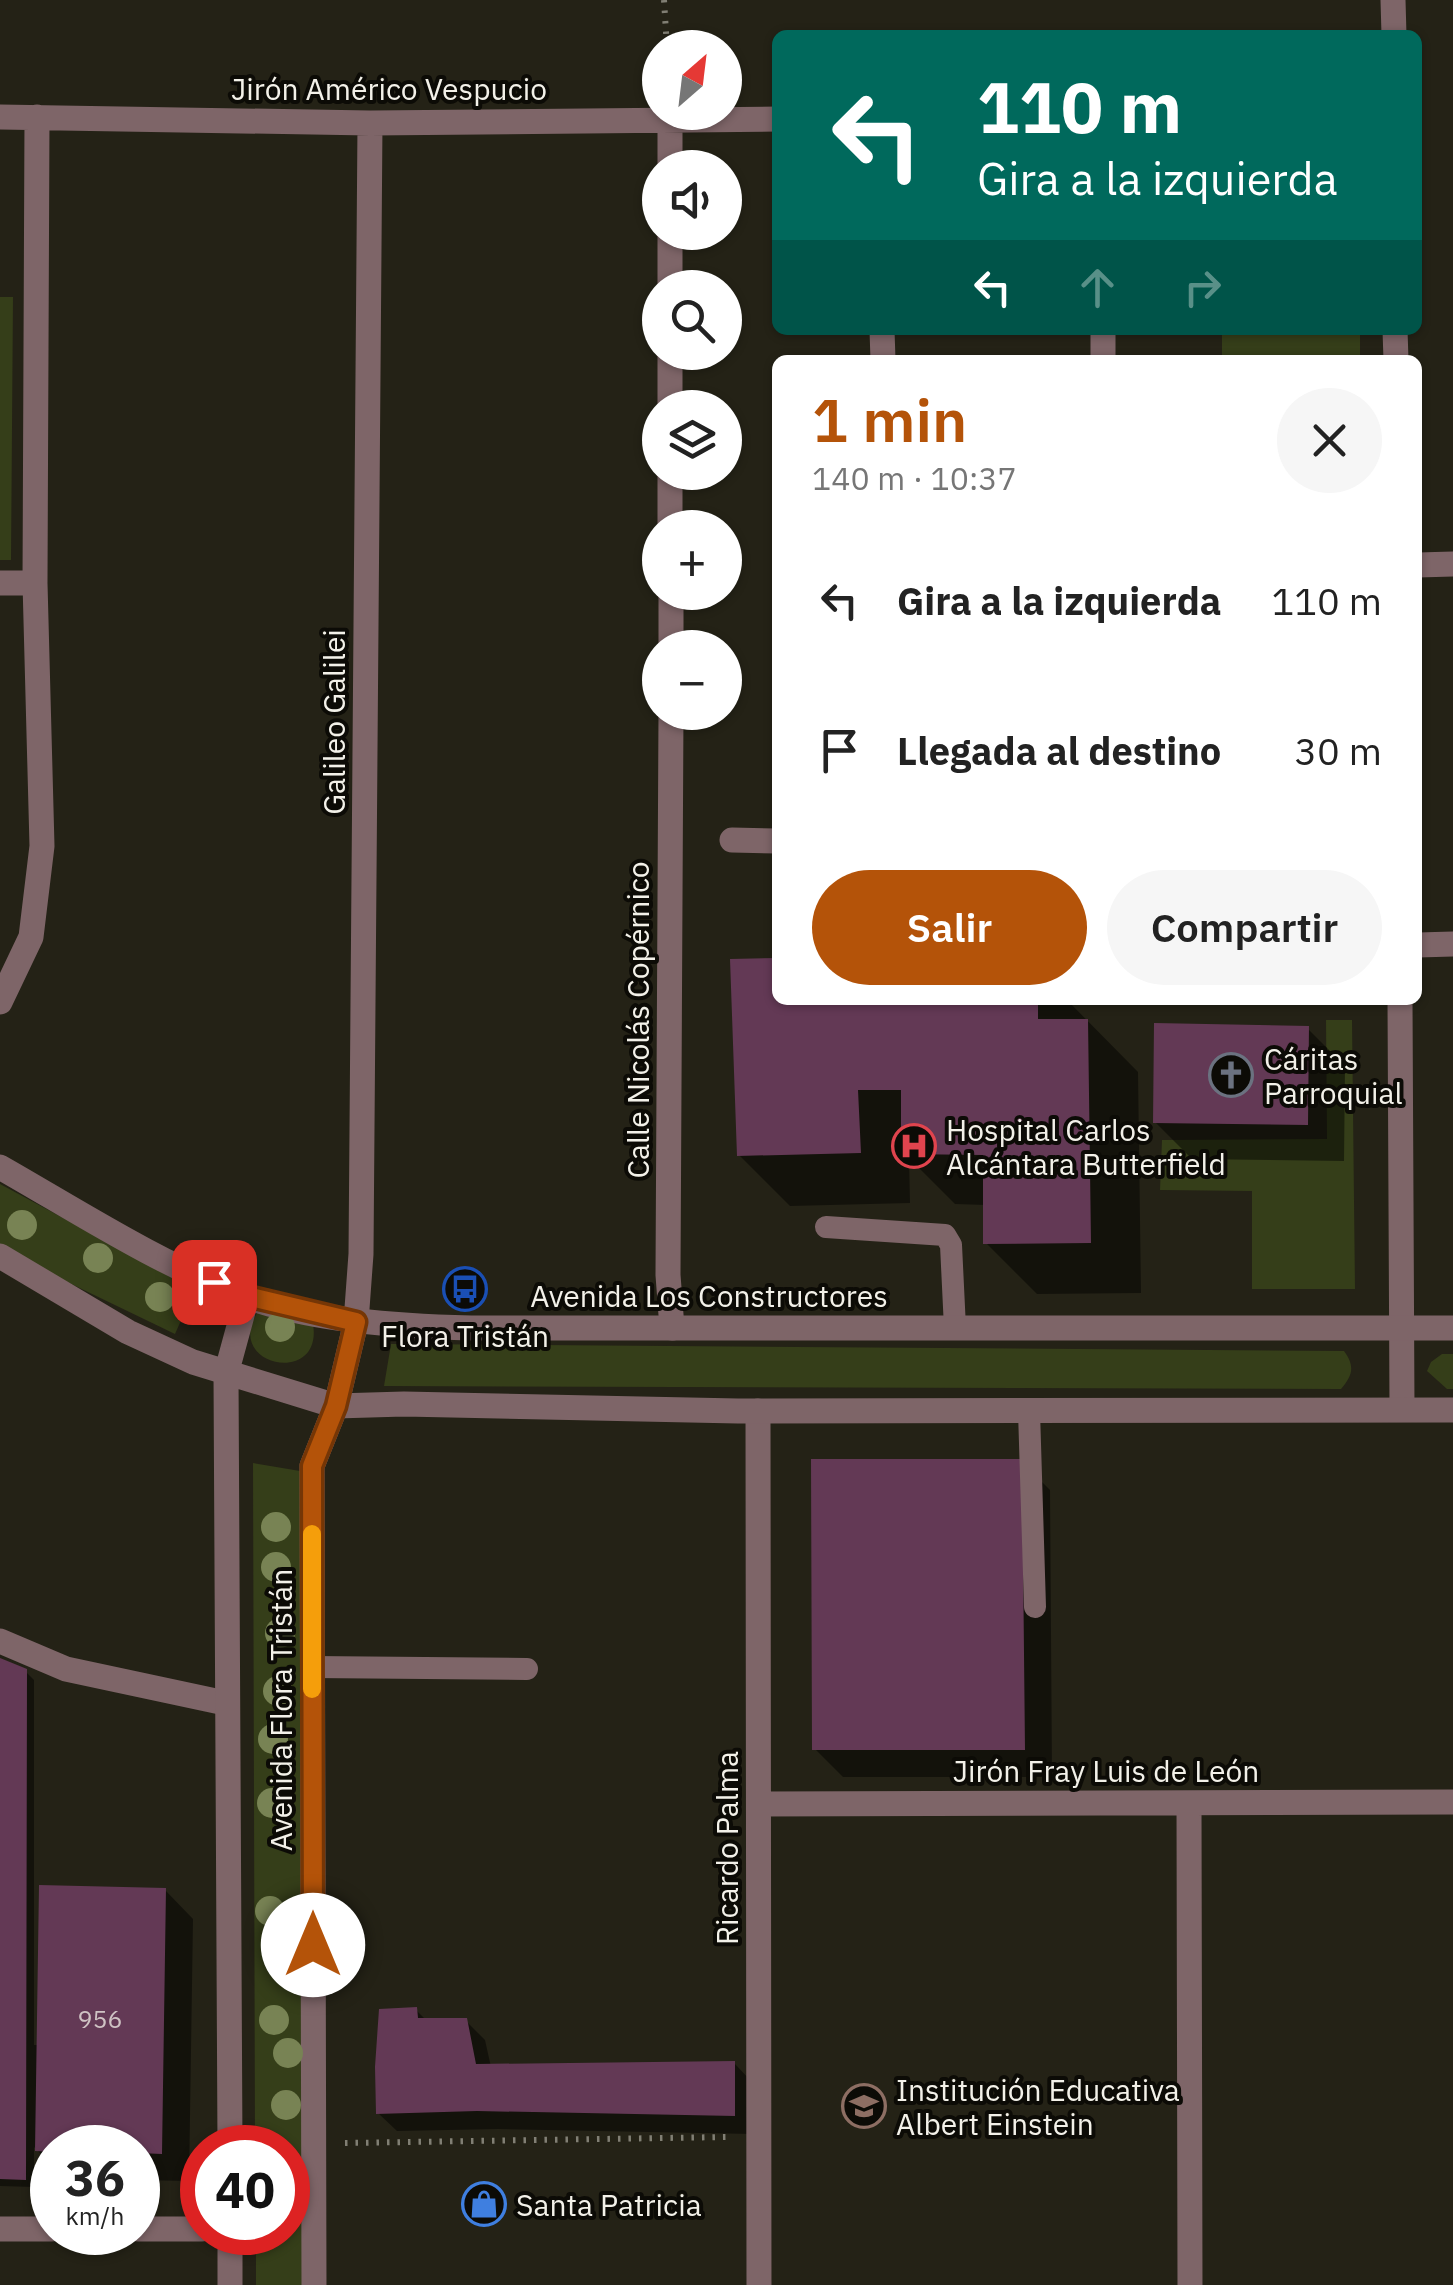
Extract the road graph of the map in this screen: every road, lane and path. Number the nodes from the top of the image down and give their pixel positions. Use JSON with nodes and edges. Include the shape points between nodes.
{"nodes":[{"id":1,"x":664,"y":0,"type":"edge"},
{"id":2,"x":1393,"y":0,"type":"edge"},
{"id":3,"x":665,"y":30,"type":"edge"},
{"id":4,"x":1394,"y":30,"type":"edge"},
{"id":5,"x":0,"y":117,"type":"edge"},
{"id":6,"x":37,"y":117,"type":"junction"},
{"id":7,"x":642,"y":119,"type":"edge"},
{"id":8,"x":742,"y":119,"type":"edge"},
{"id":9,"x":772,"y":119,"type":"edge"},
{"id":10,"x":370,"y":123,"type":"junction"},
{"id":11,"x":1422,"y":564,"type":"edge"},
{"id":12,"x":1453,"y":564,"type":"edge"},
{"id":13,"x":0,"y":583,"type":"edge"},
{"id":14,"x":35,"y":583,"type":"junction"},
{"id":15,"x":670,"y":730,"type":"edge"},
{"id":16,"x":732,"y":840,"type":"dead end"},
{"id":17,"x":772,"y":841,"type":"edge"},
{"id":18,"x":1453,"y":944,"type":"edge"},
{"id":19,"x":1422,"y":945,"type":"edge"},
{"id":20,"x":0,"y":1002,"type":"edge"},
{"id":21,"x":1400,"y":1005,"type":"edge"},
{"id":22,"x":0,"y":1167,"type":"edge"},
{"id":23,"x":826,"y":1227,"type":"dead end"},
{"id":24,"x":0,"y":1256,"type":"edge"},
{"id":25,"x":247,"y":1296,"type":"junction"},
{"id":26,"x":356,"y":1322,"type":"junction"},
{"id":27,"x":672,"y":1328,"type":"junction"},
{"id":28,"x":955,"y":1328,"type":"junction"},
{"id":29,"x":1402,"y":1328,"type":"junction"},
{"id":30,"x":1453,"y":1328,"type":"edge"},
{"id":31,"x":226,"y":1374,"type":"junction"},
{"id":32,"x":336,"y":1406,"type":"junction"},
{"id":33,"x":1402,"y":1408,"type":"junction"},
{"id":34,"x":1453,"y":1410,"type":"edge"},
{"id":35,"x":758,"y":1411,"type":"junction"},
{"id":36,"x":1029,"y":1411,"type":"junction"},
{"id":37,"x":1035,"y":1607,"type":"dead end"},
{"id":38,"x":0,"y":1641,"type":"edge"},
{"id":39,"x":312,"y":1666,"type":"junction"},
{"id":40,"x":527,"y":1669,"type":"dead end"},
{"id":41,"x":225,"y":1703,"type":"junction"},
{"id":42,"x":1453,"y":1802,"type":"edge"},
{"id":43,"x":1189,"y":1803,"type":"junction"},
{"id":44,"x":758,"y":1804,"type":"junction"},
{"id":45,"x":230,"y":2125,"type":"edge"},
{"id":46,"x":758,"y":2137,"type":"junction"},
{"id":47,"x":313,"y":2144,"type":"junction"},
{"id":48,"x":0,"y":2229,"type":"edge"},
{"id":49,"x":30,"y":2229,"type":"edge"},
{"id":50,"x":230,"y":2255,"type":"edge"},
{"id":51,"x":230,"y":2285,"type":"edge"},
{"id":52,"x":314,"y":2285,"type":"edge"},
{"id":53,"x":759,"y":2285,"type":"edge"},
{"id":54,"x":1190,"y":2285,"type":"edge"}],
"edges":[{"from":1,"to":3,"type":"path"},
{"from":2,"to":4,"type":"street"},
{"from":5,"to":6,"type":"street","name":"Jirón Américo Vespucio"},
{"from":6,"to":10,"type":"street","name":"Jirón Américo Vespucio"},
{"from":6,"to":14,"type":"street"},
{"from":7,"to":10,"type":"street","name":"Jirón Américo Vespucio"},
{"from":8,"to":9,"type":"street","name":"Jirón Américo Vespucio"},
{"from":10,"to":26,"type":"street","name":"Galileo Galilei"},
{"from":11,"to":12,"type":"street"},
{"from":13,"to":14,"type":"street"},
{"from":14,"to":20,"type":"street","via":[[42,846],[31,937]]},
{"from":15,"to":27,"type":"street","name":"Calle Nicolás Copérnico"},
{"from":16,"to":17,"type":"street"},
{"from":18,"to":19,"type":"street"},
{"from":21,"to":29,"type":"street"},
{"from":22,"to":25,"type":"street","name":"Avenida Los Constructores","via":[[158,1256]]},
{"from":23,"to":28,"type":"lane","via":[[945,1235],[952,1245]]},
{"from":24,"to":31,"type":"street","via":[[128,1332]]},
{"from":25,"to":26,"type":"street","name":"Avenida Los Constructores"},
{"from":25,"to":31,"type":"street","name":"Avenida Flora Tristán"},
{"from":26,"to":27,"type":"street","name":"Avenida Los Constructores"},
{"from":26,"to":32,"type":"street","name":"Avenida Flora Tristán"},
{"from":27,"to":28,"type":"street","name":"Avenida Los Constructores"},
{"from":28,"to":29,"type":"street","name":"Avenida Los Constructores"},
{"from":29,"to":30,"type":"street","name":"Avenida Los Constructores"},
{"from":29,"to":33,"type":"street"},
{"from":31,"to":32,"type":"street"},
{"from":31,"to":41,"type":"street","name":"Avenida Flora Tristán"},
{"from":32,"to":35,"type":"street"},
{"from":32,"to":39,"type":"street","name":"Avenida Flora Tristán","via":[[312,1466]]},
{"from":33,"to":34,"type":"street"},
{"from":33,"to":36,"type":"street"},
{"from":35,"to":36,"type":"street"},
{"from":35,"to":44,"type":"street","name":"Ricardo Palma"},
{"from":36,"to":37,"type":"lane"},
{"from":38,"to":41,"type":"street","via":[[66,1669]]},
{"from":39,"to":40,"type":"lane"},
{"from":39,"to":47,"type":"street","name":"Avenida Flora Tristán"},
{"from":41,"to":45,"type":"street","name":"Avenida Flora Tristán"},
{"from":42,"to":43,"type":"street","name":"Jirón Fray Luis de León"},
{"from":43,"to":44,"type":"street","name":"Jirón Fray Luis de León"},
{"from":43,"to":54,"type":"street"},
{"from":44,"to":46,"type":"street","name":"Ricardo Palma"},
{"from":46,"to":47,"type":"path"},
{"from":46,"to":53,"type":"street","name":"Ricardo Palma"},
{"from":47,"to":52,"type":"street","name":"Avenida Flora Tristán"},
{"from":48,"to":49,"type":"street"},
{"from":50,"to":51,"type":"street"}]}
